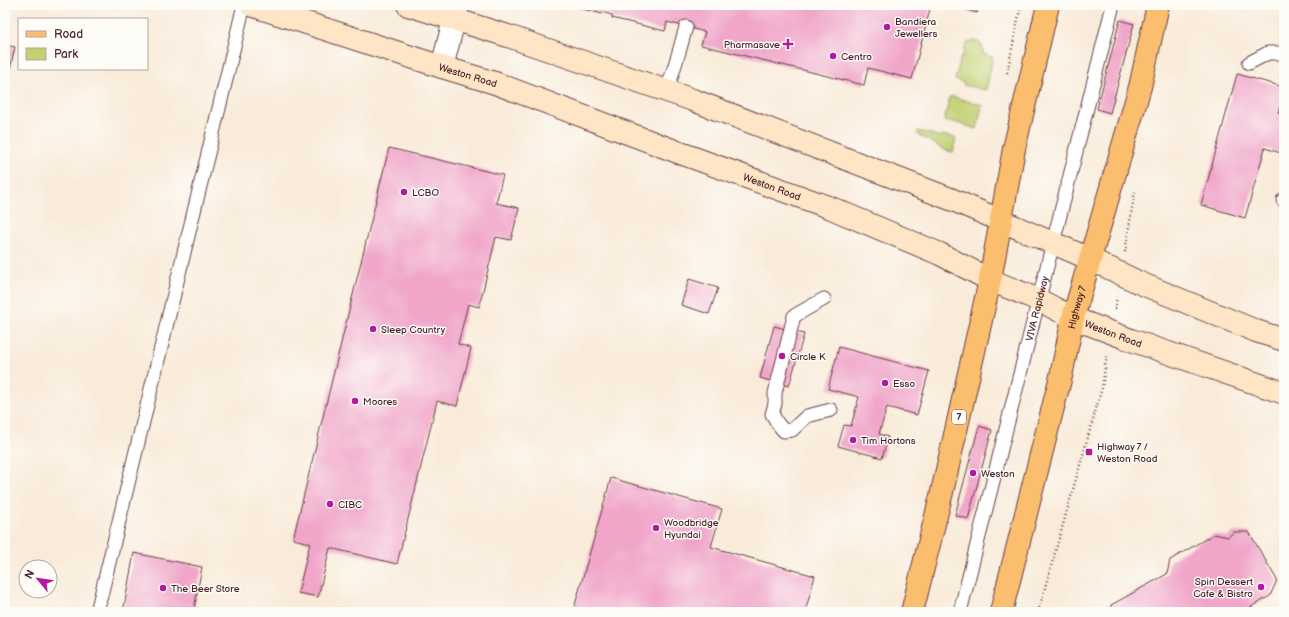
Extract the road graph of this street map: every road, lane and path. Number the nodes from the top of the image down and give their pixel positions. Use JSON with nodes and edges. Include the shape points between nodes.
{"nodes":[{"id":1,"x":244,"y":5,"type":"edge"},
{"id":2,"x":251,"y":5,"type":"edge"},
{"id":3,"x":408,"y":5,"type":"edge"},
{"id":4,"x":1021,"y":5,"type":"edge"},
{"id":5,"x":1048,"y":5,"type":"edge"},
{"id":6,"x":1113,"y":5,"type":"edge"},
{"id":7,"x":1158,"y":5,"type":"edge"},
{"id":8,"x":456,"y":13,"type":"edge"},
{"id":9,"x":686,"y":27,"type":"dead end"},
{"id":10,"x":1284,"y":53,"type":"edge"},
{"id":11,"x":1249,"y":63,"type":"dead end"},
{"id":12,"x":442,"y":68,"type":"junction"},
{"id":13,"x":1007,"y":74,"type":"dead end"},
{"id":14,"x":667,"y":91,"type":"junction"},
{"id":15,"x":1000,"y":220,"type":"junction"},
{"id":16,"x":1053,"y":243,"type":"junction"},
{"id":17,"x":1090,"y":259,"type":"junction"},
{"id":18,"x":990,"y":280,"type":"junction"},
{"id":19,"x":824,"y":299,"type":"dead end"},
{"id":20,"x":1039,"y":300,"type":"junction"},
{"id":21,"x":1073,"y":318,"type":"junction"},
{"id":22,"x":1284,"y":340,"type":"edge"},
{"id":23,"x":1284,"y":393,"type":"edge"},
{"id":24,"x":831,"y":410,"type":"dead end"},
{"id":25,"x":1095,"y":412,"type":"dead end"},
{"id":26,"x":97,"y":612,"type":"edge"},
{"id":27,"x":912,"y":612,"type":"edge"},
{"id":28,"x":960,"y":612,"type":"edge"},
{"id":29,"x":1001,"y":612,"type":"edge"},
{"id":30,"x":1038,"y":612,"type":"edge"}],
"edges":[{"from":1,"to":26,"type":"lane"},
{"from":2,"to":12,"type":"main road","name":"Weston Road"},
{"from":3,"to":8,"type":"main road"},
{"from":4,"to":13,"type":"path"},
{"from":5,"to":15,"type":"main road","number":"7"},
{"from":6,"to":16,"type":"lane","name":"VIVA Rapidway"},
{"from":7,"to":17,"type":"main road","name":"Highway 7","via":[[1140,87]]},
{"from":8,"to":12,"type":"street"},
{"from":8,"to":14,"type":"main road","via":[[508,36]]},
{"from":9,"to":14,"type":"lane"},
{"from":10,"to":11,"type":"lane","via":[[1268,53]]},
{"from":12,"to":18,"type":"main road","name":"Weston Road","via":[[495,83],[831,208],[940,254]]},
{"from":14,"to":15,"type":"main road"},
{"from":15,"to":16,"type":"main road"},
{"from":15,"to":18,"type":"main road","number":"7"},
{"from":16,"to":17,"type":"main road"},
{"from":16,"to":20,"type":"lane","name":"VIVA Rapidway"},
{"from":17,"to":21,"type":"main road","name":"Highway 7"},
{"from":17,"to":22,"type":"main road","via":[[1140,283]]},
{"from":18,"to":20,"type":"main road","name":"Weston Road"},
{"from":18,"to":27,"type":"main road","number":"7"},
{"from":19,"to":24,"type":"lane","via":[[794,316],[772,414],[784,431],[792,430],[807,416]]},
{"from":20,"to":21,"type":"main road","name":"Weston Road"},
{"from":20,"to":28,"type":"lane","name":"VIVA Rapidway"},
{"from":21,"to":23,"type":"main road","name":"Weston Road"},
{"from":21,"to":29,"type":"main road","name":"Highway 7","via":[[1061,376]]},
{"from":25,"to":30,"type":"path"}]}
